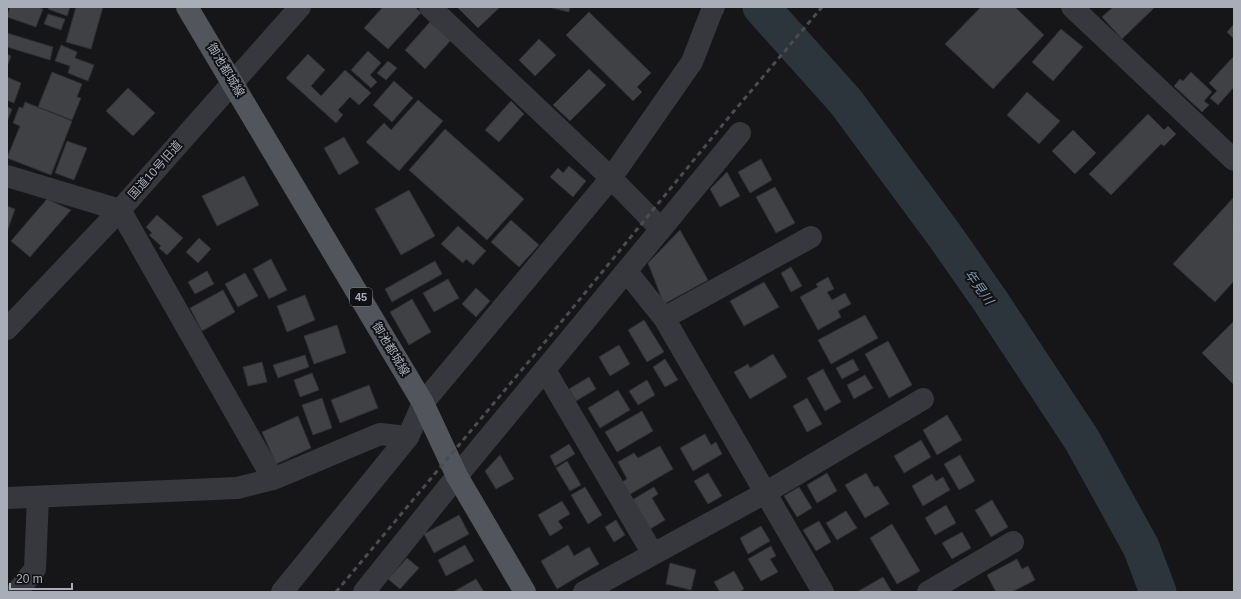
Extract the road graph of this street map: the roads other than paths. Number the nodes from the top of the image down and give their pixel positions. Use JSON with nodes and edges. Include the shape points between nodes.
{"nodes":[{"id":1,"x":187,"y":7,"type":"edge"},
{"id":2,"x":300,"y":7,"type":"edge"},
{"id":3,"x":430,"y":7,"type":"edge"},
{"id":4,"x":1072,"y":7,"type":"edge"},
{"id":5,"x":710,"y":9,"type":"edge"},
{"id":6,"x":233,"y":82,"type":"junction"},
{"id":7,"x":740,"y":133,"type":"dead end"},
{"id":8,"x":1234,"y":160,"type":"edge"},
{"id":9,"x":7,"y":176,"type":"edge"},
{"id":10,"x":611,"y":178,"type":"junction"},
{"id":11,"x":120,"y":210,"type":"junction"},
{"id":12,"x":661,"y":228,"type":"junction"},
{"id":13,"x":811,"y":237,"type":"dead end"},
{"id":14,"x":627,"y":272,"type":"junction"},
{"id":15,"x":664,"y":318,"type":"junction"},
{"id":16,"x":7,"y":329,"type":"edge"},
{"id":17,"x":545,"y":370,"type":"junction"},
{"id":18,"x":923,"y":399,"type":"dead end"},
{"id":19,"x":423,"y":403,"type":"junction"},
{"id":20,"x":408,"y":437,"type":"junction"},
{"id":21,"x":457,"y":476,"type":"junction"},
{"id":22,"x":273,"y":479,"type":"junction"},
{"id":23,"x":765,"y":493,"type":"junction"},
{"id":24,"x":38,"y":497,"type":"junction"},
{"id":25,"x":7,"y":498,"type":"edge"},
{"id":26,"x":1013,"y":542,"type":"dead end"},
{"id":27,"x":653,"y":554,"type":"junction"},
{"id":28,"x":17,"y":592,"type":"edge"},
{"id":29,"x":282,"y":592,"type":"edge"},
{"id":30,"x":364,"y":592,"type":"edge"},
{"id":31,"x":525,"y":592,"type":"edge"},
{"id":32,"x":584,"y":592,"type":"edge"},
{"id":33,"x":823,"y":592,"type":"edge"},
{"id":34,"x":928,"y":592,"type":"edge"}],
"edges":[{"from":1,"to":6,"type":"main road","name":"御池都城線","number":"45"},
{"from":2,"to":6,"type":"street","name":"国道10号旧道"},
{"from":3,"to":10,"type":"street"},
{"from":4,"to":8,"type":"street"},
{"from":5,"to":10,"type":"street","via":[[692,62]]},
{"from":6,"to":11,"type":"street","name":"国道10号旧道"},
{"from":6,"to":19,"type":"main road","name":"御池都城線","number":"45"},
{"from":7,"to":12,"type":"street"},
{"from":9,"to":11,"type":"street"},
{"from":10,"to":12,"type":"street"},
{"from":10,"to":19,"type":"street"},
{"from":11,"to":16,"type":"street","name":"国道10号旧道"},
{"from":11,"to":22,"type":"street"},
{"from":12,"to":14,"type":"street"},
{"from":13,"to":15,"type":"street"},
{"from":14,"to":15,"type":"street"},
{"from":14,"to":17,"type":"street"},
{"from":15,"to":23,"type":"street"},
{"from":17,"to":21,"type":"street"},
{"from":17,"to":27,"type":"street"},
{"from":18,"to":23,"type":"street"},
{"from":19,"to":20,"type":"street"},
{"from":19,"to":21,"type":"main road","name":"御池都城線","number":"45"},
{"from":20,"to":22,"type":"street","via":[[380,434]]},
{"from":20,"to":29,"type":"street"},
{"from":21,"to":30,"type":"street"},
{"from":21,"to":31,"type":"main road","name":"御池都城線","number":"45"},
{"from":22,"to":24,"type":"street","via":[[237,488]]},
{"from":23,"to":27,"type":"street"},
{"from":23,"to":33,"type":"street"},
{"from":24,"to":25,"type":"street"},
{"from":24,"to":28,"type":"street","via":[[35,569]]},
{"from":26,"to":34,"type":"street"},
{"from":27,"to":32,"type":"street"}]}
